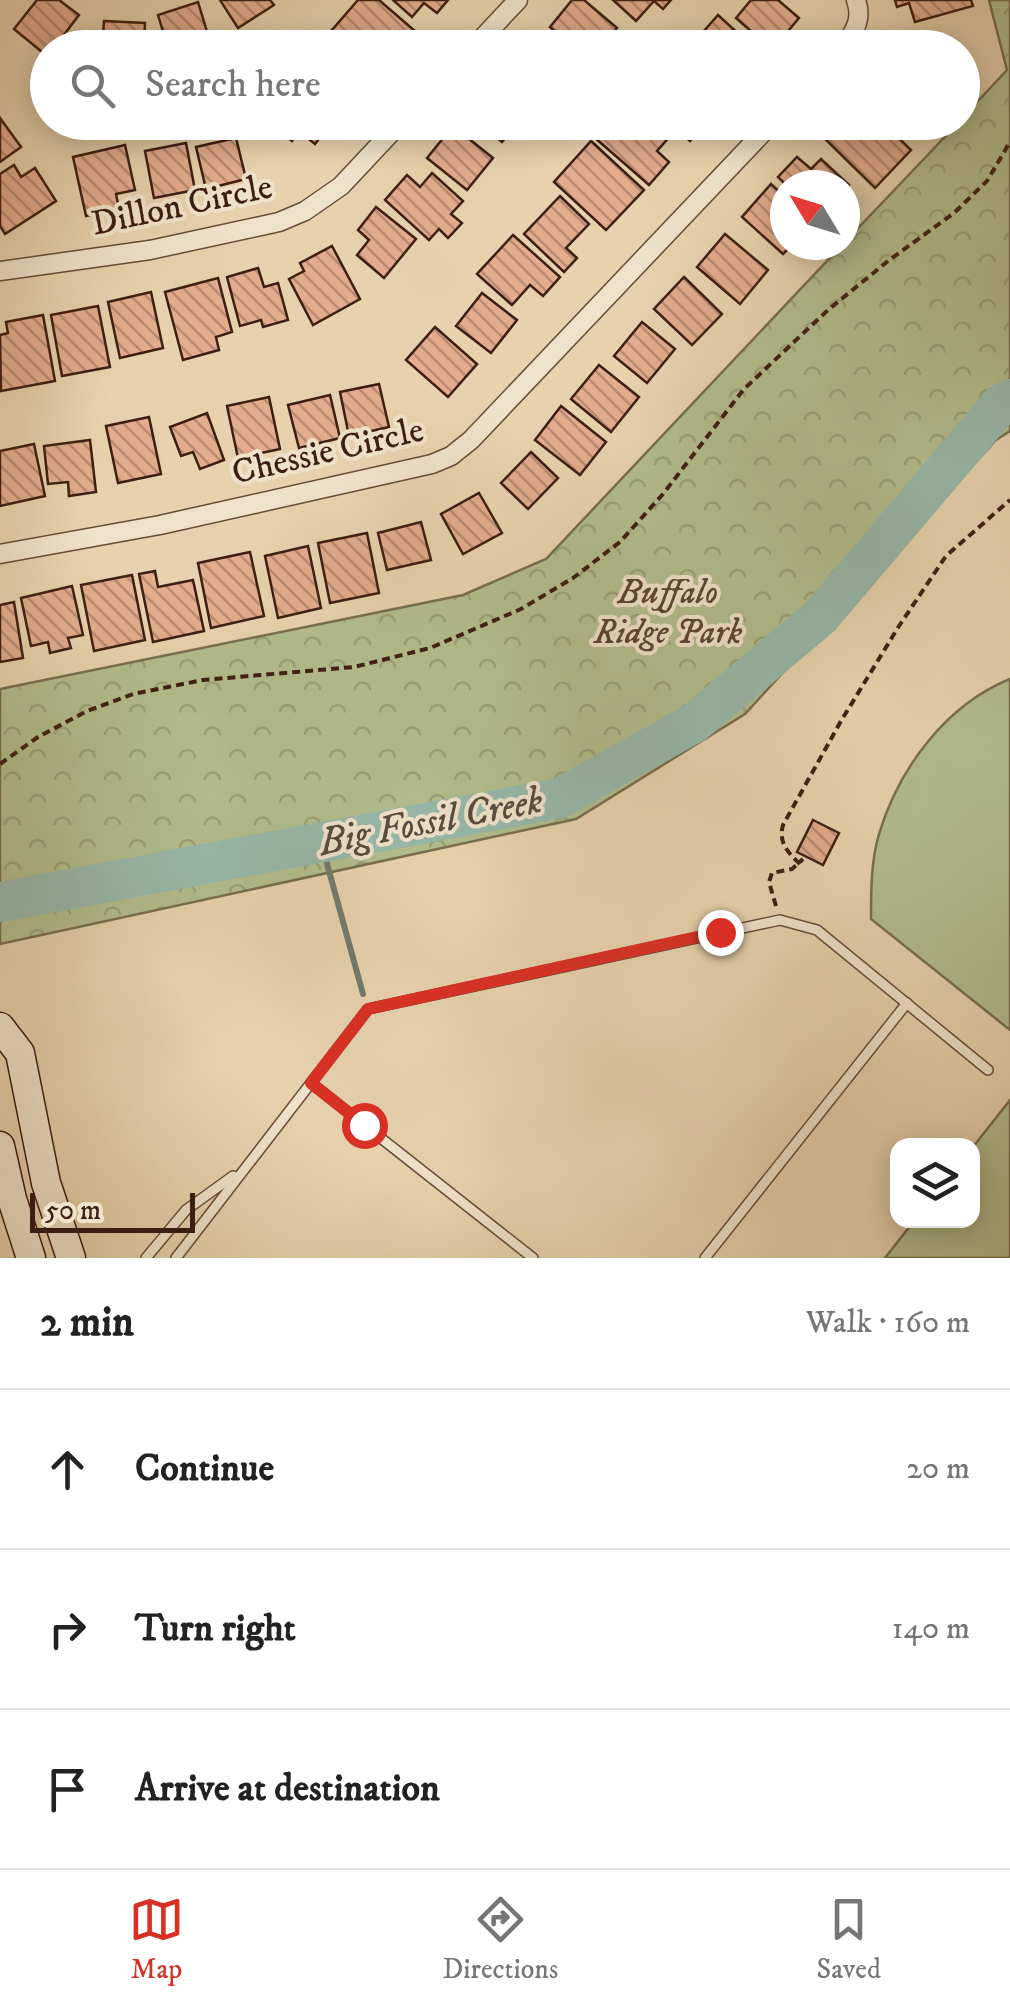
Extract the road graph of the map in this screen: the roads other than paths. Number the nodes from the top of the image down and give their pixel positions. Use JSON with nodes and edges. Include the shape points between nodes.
{"nodes":[{"id":1,"x":518,"y":0,"type":"edge"},
{"id":2,"x":856,"y":0,"type":"edge"},
{"id":3,"x":490,"y":30,"type":"edge"},
{"id":4,"x":855,"y":30,"type":"edge"},
{"id":5,"x":385,"y":140,"type":"edge"},
{"id":6,"x":756,"y":140,"type":"edge"},
{"id":7,"x":0,"y":271,"type":"edge"},
{"id":8,"x":0,"y":554,"type":"edge"},
{"id":9,"x":907,"y":1003,"type":"junction"},
{"id":10,"x":0,"y":1027,"type":"edge"},
{"id":11,"x":988,"y":1070,"type":"dead end"},
{"id":12,"x":311,"y":1083,"type":"junction"},
{"id":13,"x":0,"y":1146,"type":"edge"},
{"id":14,"x":243,"y":1169,"type":"junction"},
{"id":15,"x":31,"y":1258,"type":"edge"},
{"id":16,"x":71,"y":1258,"type":"edge"},
{"id":17,"x":146,"y":1258,"type":"edge"},
{"id":18,"x":176,"y":1258,"type":"edge"},
{"id":19,"x":534,"y":1258,"type":"edge"},
{"id":20,"x":705,"y":1258,"type":"edge"}],
"edges":[{"from":1,"to":3,"type":"street"},
{"from":2,"to":4,"type":"street"},
{"from":5,"to":7,"type":"street","name":"Dillon Circle","via":[[341,186],[278,222],[150,250]]},
{"from":6,"to":8,"type":"street","name":"Chessie Circle","via":[[450,456],[160,525]]},
{"from":9,"to":11,"type":"lane"},
{"from":9,"to":12,"type":"lane","via":[[817,930],[780,920],[368,1009]]},
{"from":9,"to":20,"type":"lane"},
{"from":10,"to":16,"type":"main road","via":[[20,1053],[46,1183]]},
{"from":12,"to":14,"type":"lane"},
{"from":12,"to":19,"type":"lane"},
{"from":13,"to":15,"type":"main road"},
{"from":14,"to":17,"type":"lane","via":[[186,1210]]},
{"from":14,"to":18,"type":"lane"}]}
